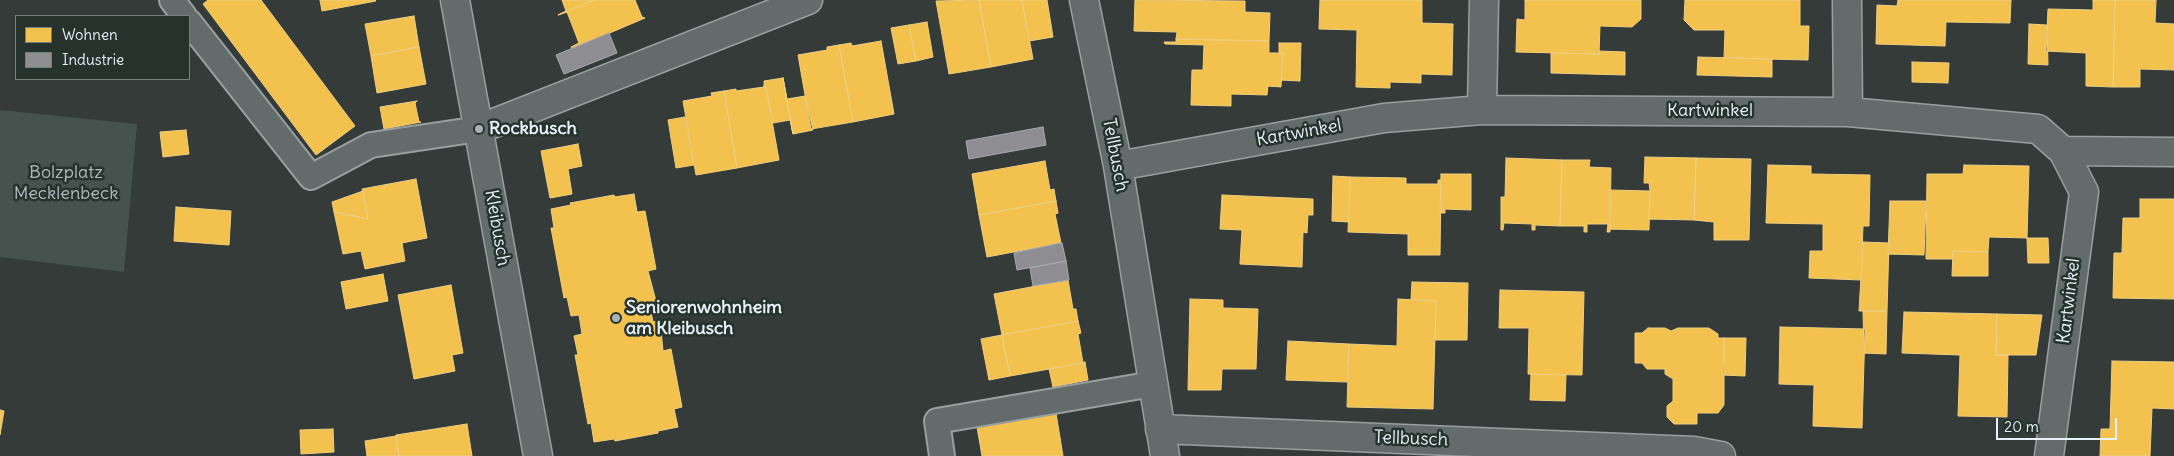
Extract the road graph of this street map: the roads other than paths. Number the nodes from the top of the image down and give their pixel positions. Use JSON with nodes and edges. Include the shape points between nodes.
{"nodes":[{"id":1,"x":172,"y":0,"type":"edge"},
{"id":2,"x":455,"y":0,"type":"edge"},
{"id":3,"x":808,"y":0,"type":"edge"},
{"id":4,"x":1084,"y":0,"type":"edge"},
{"id":5,"x":1484,"y":0,"type":"edge"},
{"id":6,"x":1847,"y":0,"type":"edge"},
{"id":7,"x":183,"y":15,"type":"edge"},
{"id":8,"x":190,"y":23,"type":"edge"},
{"id":9,"x":1482,"y":110,"type":"junction"},
{"id":10,"x":1848,"y":112,"type":"junction"},
{"id":11,"x":479,"y":129,"type":"junction"},
{"id":12,"x":2063,"y":151,"type":"junction"},
{"id":13,"x":2174,"y":152,"type":"edge"},
{"id":14,"x":1118,"y":166,"type":"junction"},
{"id":15,"x":1153,"y":384,"type":"junction"},
{"id":16,"x":1160,"y":429,"type":"junction"},
{"id":17,"x":538,"y":456,"type":"edge"},
{"id":18,"x":942,"y":456,"type":"edge"},
{"id":19,"x":1165,"y":456,"type":"edge"},
{"id":20,"x":1721,"y":456,"type":"edge"},
{"id":21,"x":2049,"y":456,"type":"edge"}],
"edges":[{"from":1,"to":7,"type":"lane"},
{"from":2,"to":11,"type":"street","name":"Kleibusch"},
{"from":3,"to":11,"type":"street"},
{"from":4,"to":14,"type":"street","name":"Tellbusch"},
{"from":5,"to":9,"type":"street"},
{"from":6,"to":10,"type":"street"},
{"from":8,"to":11,"type":"lane","via":[[311,177],[372,145]]},
{"from":9,"to":10,"type":"street","name":"Kartwinkel"},
{"from":9,"to":14,"type":"street","name":"Kartwinkel","via":[[1384,118]]},
{"from":10,"to":12,"type":"street","name":"Kartwinkel","via":[[2038,129]]},
{"from":11,"to":17,"type":"street","name":"Kleibusch"},
{"from":12,"to":13,"type":"street"},
{"from":12,"to":21,"type":"street","name":"Kartwinkel","via":[[2084,192]]},
{"from":14,"to":15,"type":"street","name":"Tellbusch"},
{"from":15,"to":16,"type":"street","name":"Tellbusch"},
{"from":15,"to":18,"type":"lane","via":[[937,422]]},
{"from":16,"to":19,"type":"street","name":"Tellbusch"},
{"from":16,"to":20,"type":"street","name":"Tellbusch","via":[[1694,450]]}]}
